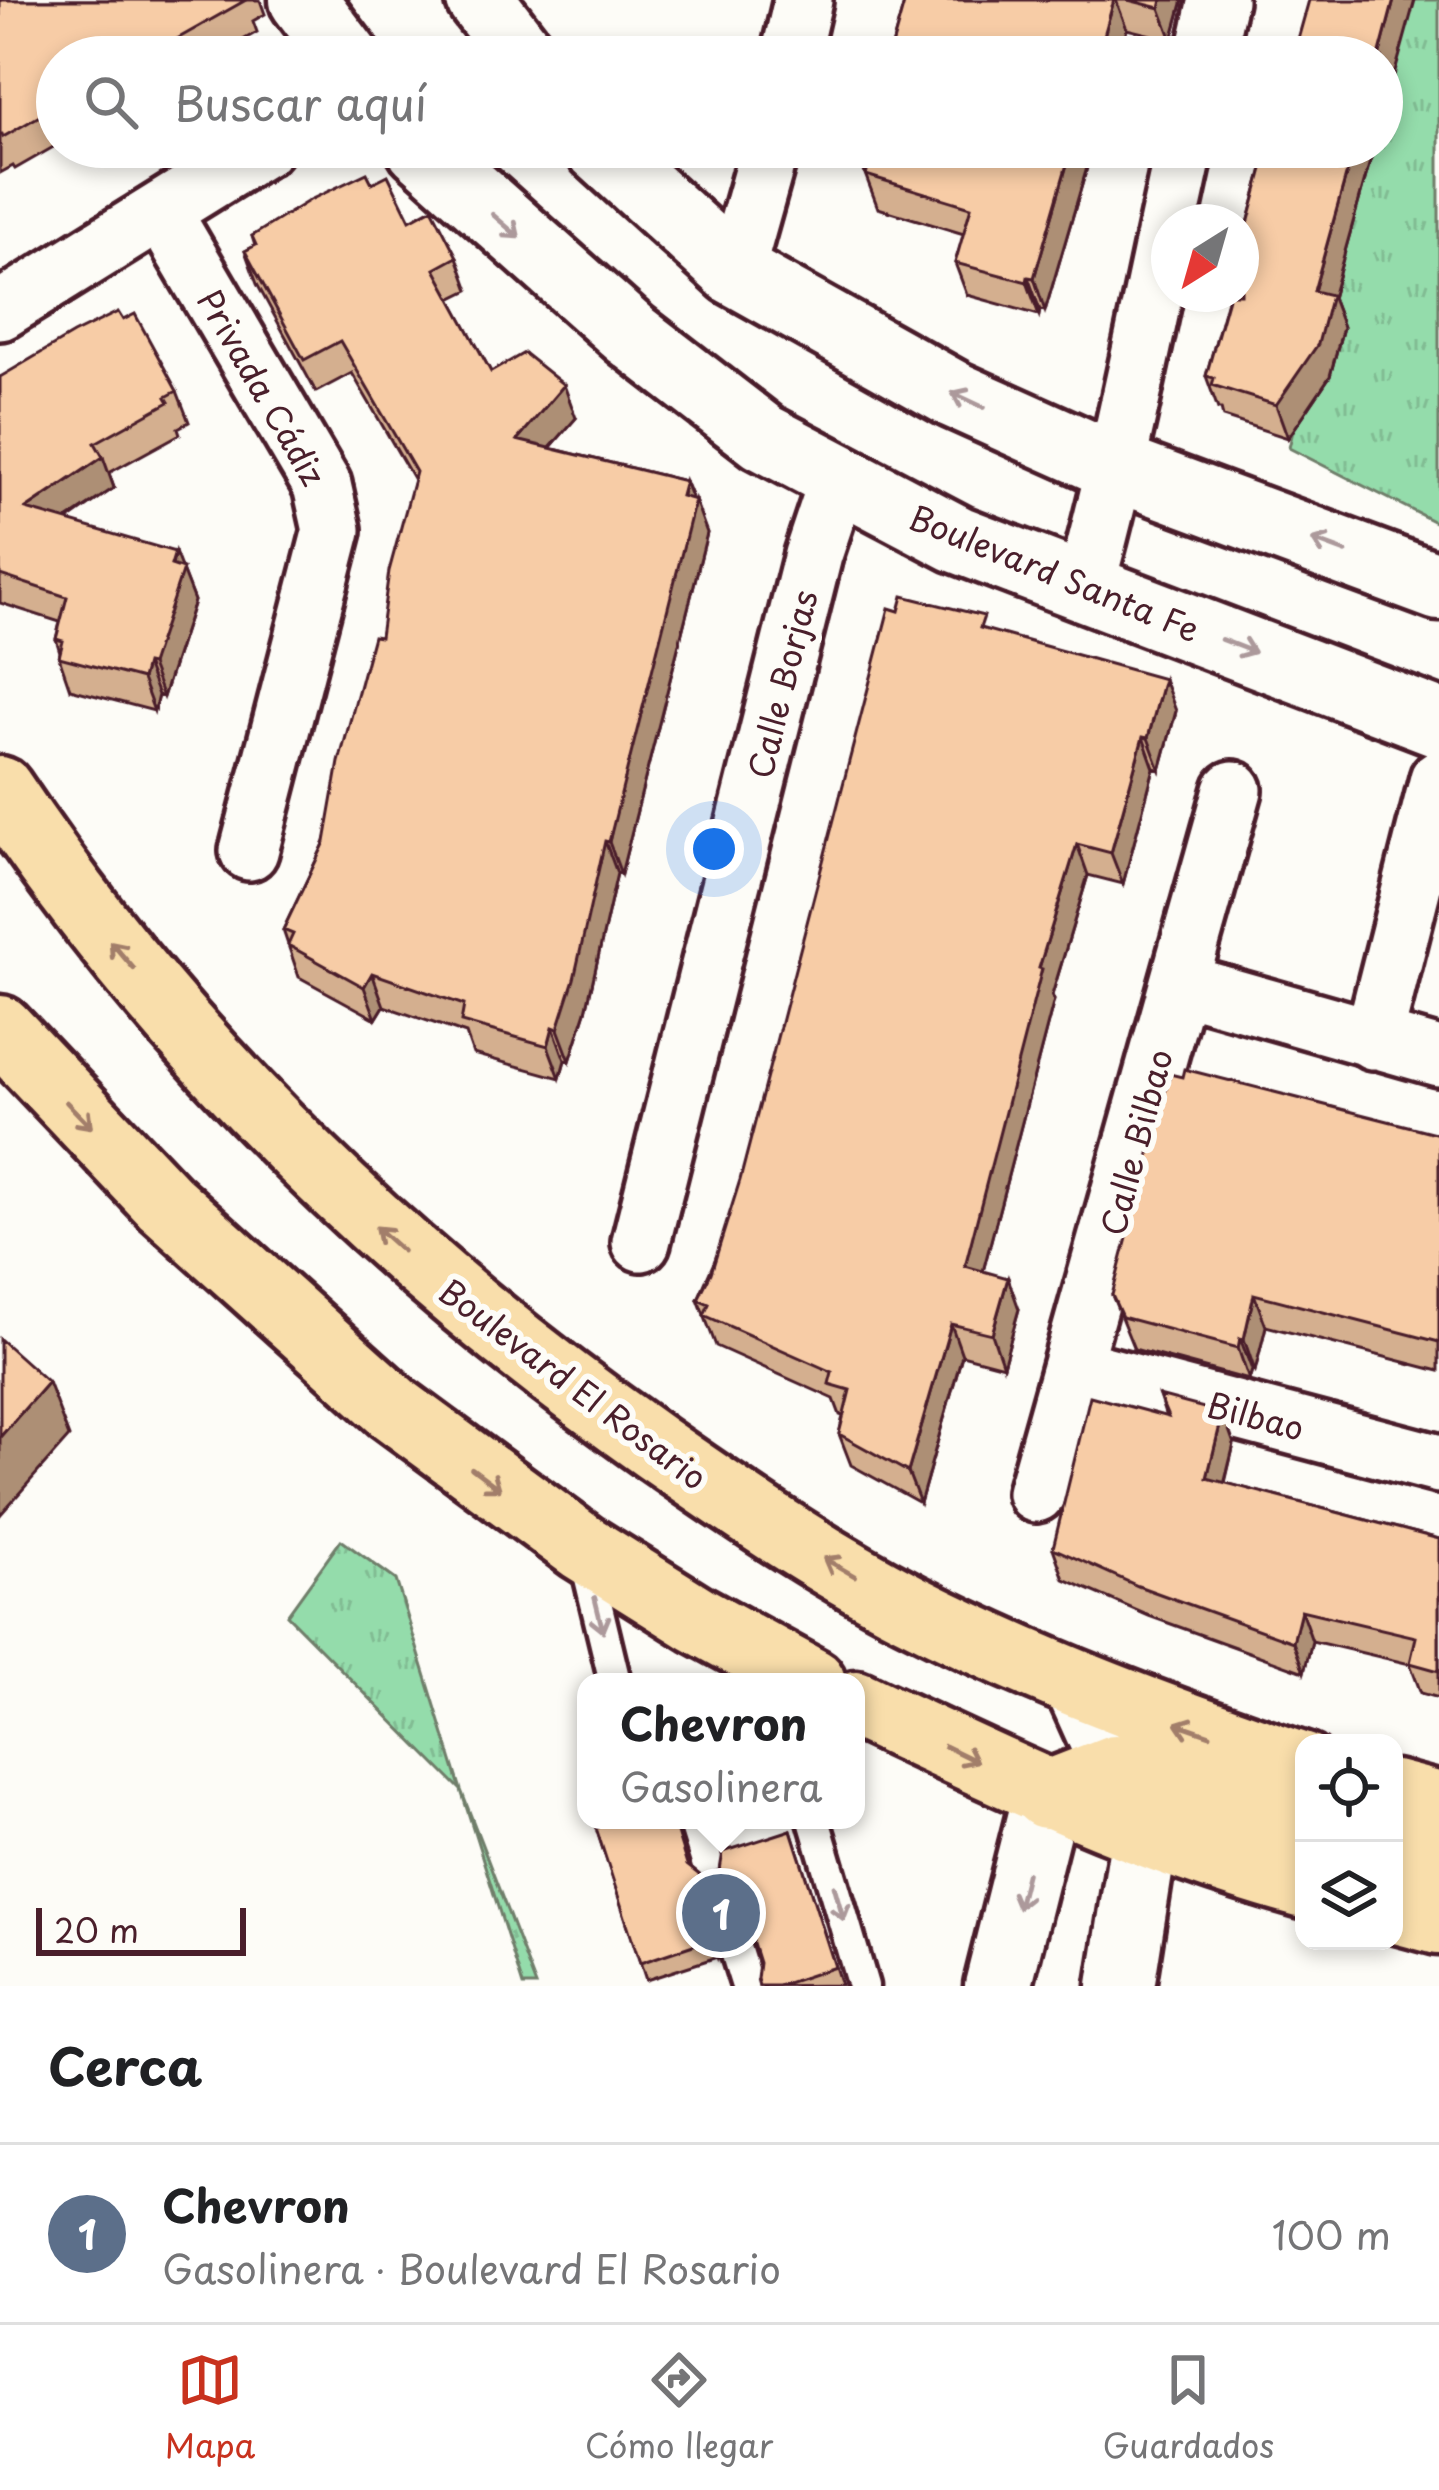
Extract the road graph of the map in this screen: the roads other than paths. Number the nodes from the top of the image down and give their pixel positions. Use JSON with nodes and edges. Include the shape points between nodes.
{"nodes":[{"id":1,"x":303,"y":0,"type":"edge"},
{"id":2,"x":480,"y":0,"type":"edge"},
{"id":3,"x":803,"y":0,"type":"edge"},
{"id":4,"x":1217,"y":0,"type":"edge"},
{"id":5,"x":330,"y":36,"type":"edge"},
{"id":6,"x":508,"y":36,"type":"edge"},
{"id":7,"x":795,"y":36,"type":"edge"},
{"id":8,"x":1209,"y":36,"type":"edge"},
{"id":9,"x":231,"y":168,"type":"edge"},
{"id":10,"x":444,"y":168,"type":"edge"},
{"id":11,"x":621,"y":168,"type":"edge"},
{"id":12,"x":764,"y":168,"type":"edge"},
{"id":13,"x":1180,"y":168,"type":"edge"},
{"id":14,"x":161,"y":212,"type":"junction"},
{"id":15,"x":735,"y":272,"type":"junction"},
{"id":16,"x":0,"y":311,"type":"edge"},
{"id":17,"x":1118,"y":468,"type":"junction"},
{"id":18,"x":839,"y":477,"type":"junction"},
{"id":19,"x":1085,"y":587,"type":"junction"},
{"id":20,"x":1439,"y":587,"type":"edge"},
{"id":21,"x":1439,"y":722,"type":"edge"},
{"id":22,"x":1439,"y":779,"type":"edge"},
{"id":23,"x":0,"y":790,"type":"edge"},
{"id":24,"x":1233,"y":790,"type":"dead end"},
{"id":25,"x":249,"y":850,"type":"dead end"},
{"id":26,"x":1179,"y":983,"type":"junction"},
{"id":27,"x":1373,"y":1040,"type":"junction"},
{"id":28,"x":8,"y":1050,"type":"edge"},
{"id":29,"x":1439,"y":1057,"type":"edge"},
{"id":30,"x":641,"y":1242,"type":"dead end"},
{"id":31,"x":1072,"y":1367,"type":"junction"},
{"id":32,"x":1439,"y":1464,"type":"edge"},
{"id":33,"x":1036,"y":1493,"type":"dead end"},
{"id":34,"x":582,"y":1547,"type":"junction"},
{"id":35,"x":613,"y":1673,"type":"edge"},
{"id":36,"x":796,"y":1673,"type":"edge"},
{"id":37,"x":1078,"y":1684,"type":"junction"},
{"id":38,"x":865,"y":1707,"type":"edge"},
{"id":39,"x":1295,"y":1764,"type":"edge"},
{"id":40,"x":1115,"y":1768,"type":"junction"},
{"id":41,"x":1046,"y":1796,"type":"junction"},
{"id":42,"x":1403,"y":1796,"type":"edge"},
{"id":43,"x":1439,"y":1806,"type":"edge"},
{"id":44,"x":1295,"y":1818,"type":"edge"},
{"id":45,"x":697,"y":1829,"type":"edge"},
{"id":46,"x":817,"y":1829,"type":"edge"},
{"id":47,"x":1145,"y":1834,"type":"junction"},
{"id":48,"x":1403,"y":1855,"type":"edge"},
{"id":49,"x":1439,"y":1868,"type":"edge"},
{"id":50,"x":711,"y":1875,"type":"edge"},
{"id":51,"x":1295,"y":1882,"type":"edge"},
{"id":52,"x":1403,"y":1911,"type":"edge"},
{"id":53,"x":1439,"y":1921,"type":"edge"},
{"id":54,"x":736,"y":1951,"type":"dead end"},
{"id":55,"x":747,"y":1986,"type":"edge"},
{"id":56,"x":863,"y":1986,"type":"edge"},
{"id":57,"x":998,"y":1986,"type":"edge"},
{"id":58,"x":1120,"y":1986,"type":"edge"}],
"edges":[{"from":1,"to":5,"type":"street"},
{"from":2,"to":6,"type":"street"},
{"from":3,"to":7,"type":"street"},
{"from":4,"to":8,"type":"street"},
{"from":9,"to":14,"type":"street"},
{"from":10,"to":18,"type":"street","name":"Boulevard Santa Fe","one_way":true,"via":[[631,335],[763,437]]},
{"from":11,"to":15,"type":"street"},
{"from":12,"to":15,"type":"street"},
{"from":13,"to":17,"type":"street"},
{"from":14,"to":16,"type":"street"},
{"from":14,"to":25,"type":"street","name":"Privada Cádiz","via":[[329,505],[332,530]]},
{"from":17,"to":15,"type":"street","one_way":true,"via":[[955,395]]},
{"from":17,"to":19,"type":"street"},
{"from":20,"to":17,"type":"street","one_way":true},
{"from":18,"to":19,"type":"street","name":"Boulevard Santa Fe","via":[[957,539]]},
{"from":18,"to":30,"type":"street","name":"Calle Borjas"},
{"from":19,"to":21,"type":"street","name":"Boulevard Santa Fe","one_way":true},
{"from":22,"to":27,"type":"street"},
{"from":37,"to":23,"type":"main road","name":"Boulevard El Rosario","one_way":true,"via":[[910,1607],[770,1528],[438,1282],[253,1106],[89,917]]},
{"from":24,"to":26,"type":"street","name":"Calle Bilbao"},
{"from":26,"to":27,"type":"street"},
{"from":26,"to":31,"type":"street","name":"Calle Bilbao"},
{"from":27,"to":29,"type":"street"},
{"from":28,"to":34,"type":"main road","one_way":true,"via":[[352,1372]]},
{"from":31,"to":32,"type":"street","name":"Bilbao"},
{"from":31,"to":33,"type":"street","name":"Calle Bilbao"},
{"from":34,"to":35,"type":"lane","one_way":true},
{"from":34,"to":36,"type":"main road"},
{"from":39,"to":37,"type":"main road","name":"Boulevard El Rosario","one_way":true},
{"from":37,"to":40,"type":"street"},
{"from":38,"to":41,"type":"main road","one_way":true},
{"from":40,"to":41,"type":"main road"},
{"from":40,"to":44,"type":"main road"},
{"from":40,"to":47,"type":"street"},
{"from":41,"to":47,"type":"main road"},
{"from":41,"to":57,"type":"street","one_way":true},
{"from":42,"to":43,"type":"main road"},
{"from":45,"to":50,"type":"lane"},
{"from":46,"to":56,"type":"lane","one_way":true},
{"from":47,"to":51,"type":"main road"},
{"from":47,"to":58,"type":"street"},
{"from":48,"to":49,"type":"main road"},
{"from":52,"to":53,"type":"main road"},
{"from":54,"to":55,"type":"lane"}]}
